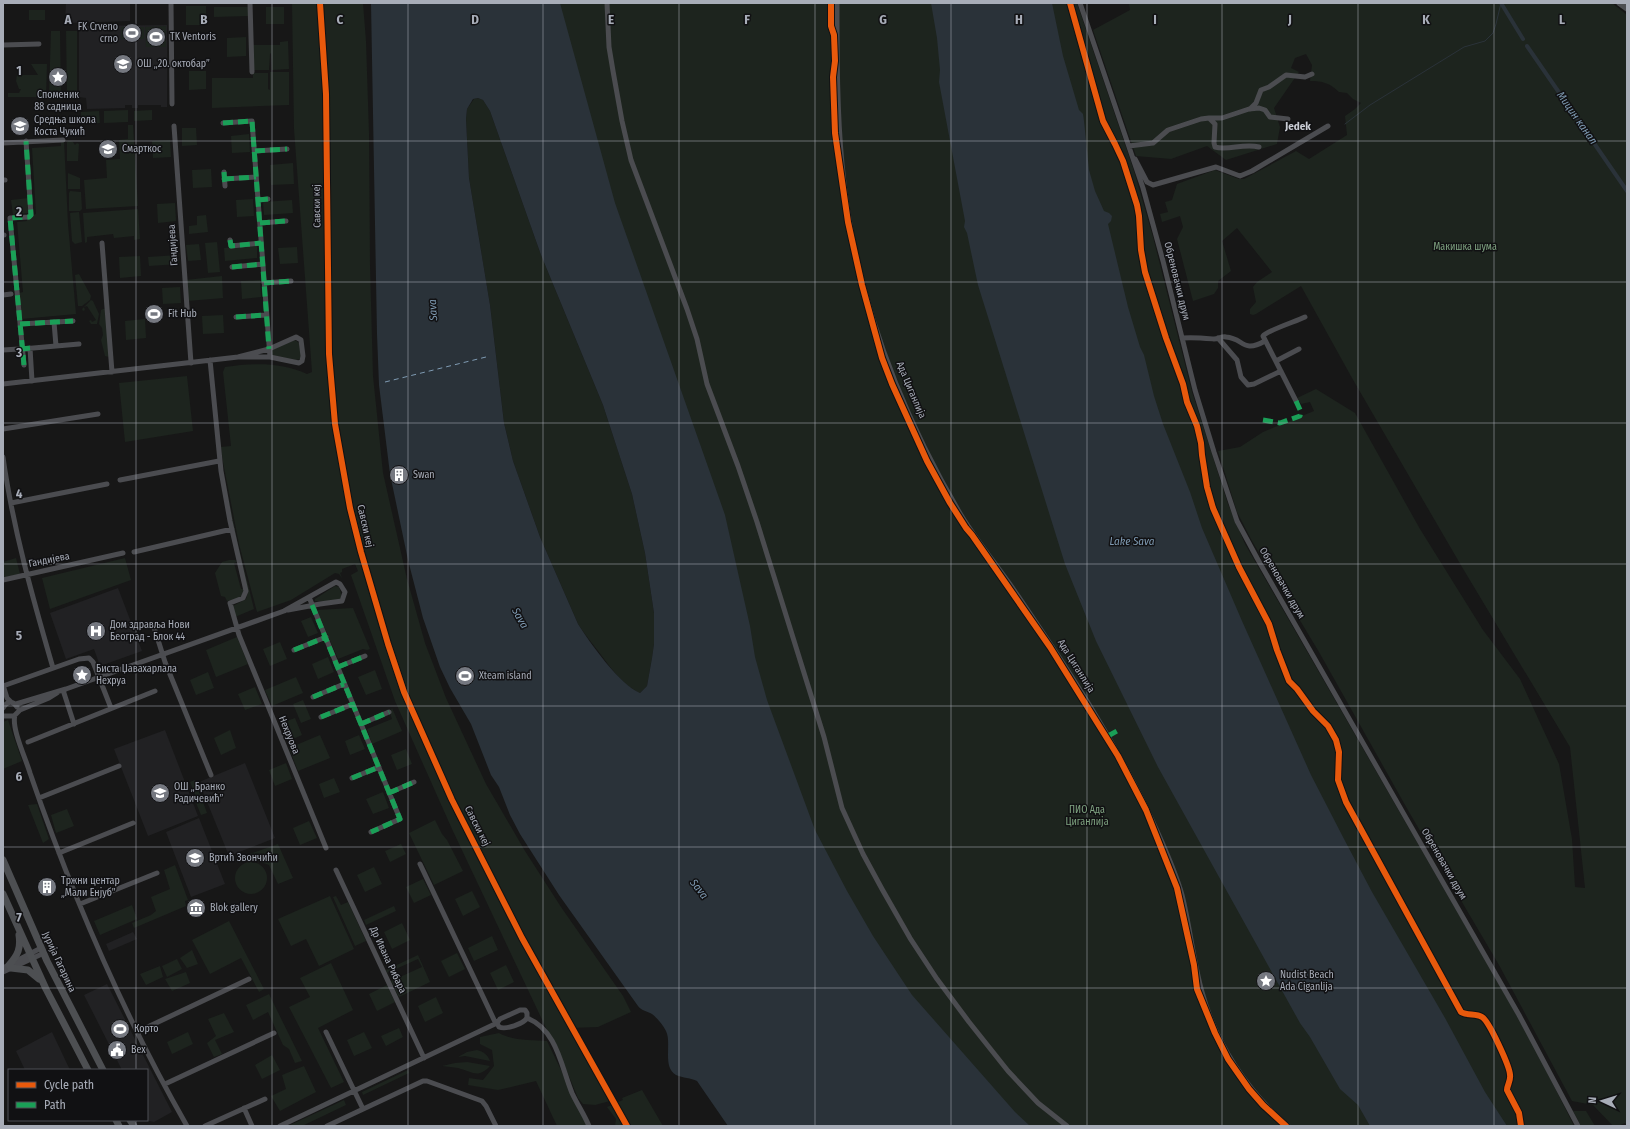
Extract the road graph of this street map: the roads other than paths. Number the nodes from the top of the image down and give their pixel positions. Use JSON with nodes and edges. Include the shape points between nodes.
{"nodes":[{"id":1,"x":171,"y":3,"type":"edge"},
{"id":2,"x":250,"y":3,"type":"edge"},
{"id":3,"x":607,"y":3,"type":"edge"},
{"id":4,"x":837,"y":3,"type":"edge"},
{"id":5,"x":1080,"y":3,"type":"edge"},
{"id":6,"x":1620,"y":3,"type":"edge"},
{"id":7,"x":1627,"y":8,"type":"edge"},
{"id":8,"x":39,"y":44,"type":"dead end"},
{"id":9,"x":3,"y":45,"type":"edge"},
{"id":10,"x":252,"y":72,"type":"dead end"},
{"id":11,"x":1312,"y":74,"type":"dead end"},
{"id":12,"x":172,"y":104,"type":"dead end"},
{"id":13,"x":1249,"y":110,"type":"junction"},
{"id":14,"x":1209,"y":118,"type":"junction"},
{"id":15,"x":1288,"y":119,"type":"dead end"},
{"id":16,"x":223,"y":123,"type":"dead end"},
{"id":17,"x":174,"y":126,"type":"dead end"},
{"id":18,"x":1328,"y":126,"type":"dead end"},
{"id":19,"x":63,"y":140,"type":"dead end"},
{"id":20,"x":26,"y":142,"type":"junction"},
{"id":21,"x":3,"y":143,"type":"edge"},
{"id":22,"x":1129,"y":146,"type":"junction"},
{"id":23,"x":1259,"y":147,"type":"dead end"},
{"id":24,"x":287,"y":149,"type":"dead end"},
{"id":25,"x":255,"y":151,"type":"junction"},
{"id":26,"x":1133,"y":159,"type":"junction"},
{"id":27,"x":224,"y":172,"type":"dead end"},
{"id":28,"x":256,"y":177,"type":"junction"},
{"id":29,"x":224,"y":179,"type":"junction"},
{"id":30,"x":225,"y":186,"type":"dead end"},
{"id":31,"x":268,"y":199,"type":"dead end"},
{"id":32,"x":258,"y":200,"type":"junction"},
{"id":33,"x":286,"y":221,"type":"dead end"},
{"id":34,"x":260,"y":223,"type":"junction"},
{"id":35,"x":230,"y":240,"type":"dead end"},
{"id":36,"x":102,"y":243,"type":"dead end"},
{"id":37,"x":261,"y":243,"type":"junction"},
{"id":38,"x":263,"y":264,"type":"junction"},
{"id":39,"x":232,"y":267,"type":"dead end"},
{"id":40,"x":292,"y":281,"type":"dead end"},
{"id":41,"x":264,"y":283,"type":"junction"},
{"id":42,"x":11,"y":294,"type":"dead end"},
{"id":43,"x":3,"y":295,"type":"edge"},
{"id":44,"x":266,"y":315,"type":"junction"},
{"id":45,"x":236,"y":317,"type":"dead end"},
{"id":46,"x":1305,"y":317,"type":"dead end"},
{"id":47,"x":74,"y":321,"type":"dead end"},
{"id":48,"x":54,"y":322,"type":"junction"},
{"id":49,"x":20,"y":324,"type":"junction"},
{"id":50,"x":1182,"y":338,"type":"junction"},
{"id":51,"x":1218,"y":338,"type":"junction"},
{"id":52,"x":1265,"y":341,"type":"junction"},
{"id":53,"x":79,"y":344,"type":"dead end"},
{"id":54,"x":56,"y":346,"type":"junction"},
{"id":55,"x":30,"y":348,"type":"junction"},
{"id":56,"x":21,"y":349,"type":"junction"},
{"id":57,"x":269,"y":349,"type":"junction"},
{"id":58,"x":1299,"y":349,"type":"dead end"},
{"id":59,"x":3,"y":350,"type":"edge"},
{"id":60,"x":238,"y":357,"type":"junction"},
{"id":61,"x":270,"y":357,"type":"junction"},
{"id":62,"x":210,"y":360,"type":"junction"},
{"id":63,"x":1276,"y":361,"type":"junction"},
{"id":64,"x":190,"y":363,"type":"junction"},
{"id":65,"x":24,"y":365,"type":"dead end"},
{"id":66,"x":1281,"y":371,"type":"junction"},
{"id":67,"x":112,"y":372,"type":"junction"},
{"id":68,"x":32,"y":380,"type":"junction"},
{"id":69,"x":3,"y":384,"type":"edge"},
{"id":70,"x":1296,"y":401,"type":"dead end"},
{"id":71,"x":98,"y":414,"type":"dead end"},
{"id":72,"x":3,"y":429,"type":"edge"},
{"id":73,"x":3,"y":457,"type":"edge"},
{"id":74,"x":220,"y":461,"type":"junction"},
{"id":75,"x":120,"y":480,"type":"dead end"},
{"id":76,"x":107,"y":484,"type":"dead end"},
{"id":77,"x":11,"y":503,"type":"junction"},
{"id":78,"x":232,"y":529,"type":"junction"},
{"id":79,"x":134,"y":552,"type":"dead end"},
{"id":80,"x":123,"y":553,"type":"dead end"},
{"id":81,"x":27,"y":575,"type":"junction"},
{"id":82,"x":3,"y":580,"type":"edge"},
{"id":83,"x":309,"y":597,"type":"junction"},
{"id":84,"x":312,"y":605,"type":"junction"},
{"id":85,"x":288,"y":610,"type":"junction"},
{"id":86,"x":154,"y":624,"type":"dead end"},
{"id":87,"x":237,"y":628,"type":"junction"},
{"id":88,"x":326,"y":637,"type":"junction"},
{"id":89,"x":294,"y":650,"type":"dead end"},
{"id":90,"x":163,"y":655,"type":"junction"},
{"id":91,"x":365,"y":656,"type":"dead end"},
{"id":92,"x":338,"y":667,"type":"junction"},
{"id":93,"x":53,"y":668,"type":"junction"},
{"id":94,"x":99,"y":678,"type":"junction"},
{"id":95,"x":344,"y":684,"type":"junction"},
{"id":96,"x":3,"y":685,"type":"edge"},
{"id":97,"x":60,"y":691,"type":"junction"},
{"id":98,"x":155,"y":691,"type":"dead end"},
{"id":99,"x":313,"y":697,"type":"dead end"},
{"id":100,"x":8,"y":704,"type":"edge"},
{"id":101,"x":353,"y":704,"type":"junction"},
{"id":102,"x":111,"y":708,"type":"junction"},
{"id":103,"x":389,"y":712,"type":"dead end"},
{"id":104,"x":10,"y":715,"type":"edge"},
{"id":105,"x":321,"y":717,"type":"dead end"},
{"id":106,"x":74,"y":724,"type":"junction"},
{"id":107,"x":361,"y":724,"type":"junction"},
{"id":108,"x":28,"y":742,"type":"dead end"},
{"id":109,"x":119,"y":766,"type":"dead end"},
{"id":110,"x":379,"y":767,"type":"junction"},
{"id":111,"x":210,"y":775,"type":"dead end"},
{"id":112,"x":352,"y":778,"type":"dead end"},
{"id":113,"x":414,"y":782,"type":"dead end"},
{"id":114,"x":389,"y":793,"type":"junction"},
{"id":115,"x":39,"y":798,"type":"junction"},
{"id":116,"x":133,"y":823,"type":"dead end"},
{"id":117,"x":371,"y":832,"type":"dead end"},
{"id":118,"x":326,"y":848,"type":"dead end"},
{"id":119,"x":59,"y":853,"type":"junction"},
{"id":120,"x":3,"y":860,"type":"edge"},
{"id":121,"x":420,"y":864,"type":"dead end"},
{"id":122,"x":336,"y":870,"type":"dead end"},
{"id":123,"x":157,"y":873,"type":"dead end"},
{"id":124,"x":3,"y":894,"type":"edge"},
{"id":125,"x":80,"y":904,"type":"junction"},
{"id":126,"x":18,"y":927,"type":"junction"},
{"id":127,"x":43,"y":951,"type":"junction"},
{"id":128,"x":31,"y":956,"type":"junction"},
{"id":129,"x":8,"y":967,"type":"edge"},
{"id":130,"x":3,"y":972,"type":"edge"},
{"id":131,"x":249,"y":980,"type":"dead end"},
{"id":132,"x":45,"y":986,"type":"junction"},
{"id":133,"x":527,"y":1018,"type":"junction"},
{"id":134,"x":497,"y":1024,"type":"junction"},
{"id":135,"x":138,"y":1032,"type":"junction"},
{"id":136,"x":326,"y":1032,"type":"dead end"},
{"id":137,"x":274,"y":1033,"type":"dead end"},
{"id":138,"x":424,"y":1058,"type":"junction"},
{"id":139,"x":87,"y":1069,"type":"edge"},
{"id":140,"x":102,"y":1069,"type":"edge"},
{"id":141,"x":165,"y":1084,"type":"junction"},
{"id":142,"x":354,"y":1091,"type":"junction"},
{"id":143,"x":265,"y":1099,"type":"dead end"},
{"id":144,"x":244,"y":1108,"type":"junction"},
{"id":145,"x":363,"y":1109,"type":"junction"},
{"id":146,"x":187,"y":1126,"type":"edge"},
{"id":147,"x":205,"y":1126,"type":"edge"},
{"id":148,"x":252,"y":1126,"type":"edge"},
{"id":149,"x":280,"y":1126,"type":"edge"},
{"id":150,"x":327,"y":1126,"type":"edge"},
{"id":151,"x":496,"y":1126,"type":"edge"},
{"id":152,"x":589,"y":1126,"type":"edge"},
{"id":153,"x":1067,"y":1126,"type":"edge"},
{"id":154,"x":1288,"y":1126,"type":"edge"},
{"id":155,"x":1578,"y":1126,"type":"edge"}],
"edges":[{"from":1,"to":12,"type":"street"},
{"from":2,"to":10,"type":"street"},
{"from":3,"to":153,"type":"street","via":[[609,47],[631,160],[687,309],[707,384],[757,522],[824,737],[842,808],[882,889],[937,979],[1013,1076],[1038,1103]]},
{"from":4,"to":154,"type":"street","name":"Ада Циганлија","via":[[838,109],[845,192],[860,268],[879,340],[904,403],[963,518],[1050,644],[1108,736],[1142,799],[1158,832],[1182,895],[1202,993],[1216,1032],[1246,1082],[1264,1104]]},
{"from":5,"to":22,"type":"street","name":"Обреновачки друм"},
{"from":6,"to":7,"type":"main road"},
{"from":8,"to":9,"type":"street"},
{"from":11,"to":13,"type":"street","via":[[1306,77],[1283,76],[1261,90],[1256,103]]},
{"from":13,"to":14,"type":"street","via":[[1222,118]]},
{"from":13,"to":15,"type":"street","via":[[1260,108],[1270,117]]},
{"from":14,"to":22,"type":"street","via":[[1168,130],[1153,143]]},
{"from":14,"to":23,"type":"street","via":[[1215,124],[1215,147]]},
{"from":16,"to":25,"type":"street","via":[[252,121]]},
{"from":17,"to":64,"type":"street","name":"Гандијева"},
{"from":18,"to":26,"type":"street","via":[[1240,176],[1216,167],[1153,185],[1148,182],[1138,163]]},
{"from":19,"to":20,"type":"street"},
{"from":20,"to":21,"type":"street"},
{"from":20,"to":49,"type":"street","via":[[31,215],[10,218]]},
{"from":22,"to":26,"type":"street","name":"Обреновачки друм"},
{"from":24,"to":25,"type":"street"},
{"from":25,"to":28,"type":"street"},
{"from":26,"to":50,"type":"street","name":"Обреновачки друм","via":[[1154,226]]},
{"from":27,"to":29,"type":"street"},
{"from":28,"to":29,"type":"street"},
{"from":28,"to":32,"type":"street"},
{"from":29,"to":30,"type":"street"},
{"from":31,"to":32,"type":"street"},
{"from":32,"to":34,"type":"street"},
{"from":33,"to":34,"type":"street"},
{"from":34,"to":37,"type":"street"},
{"from":35,"to":37,"type":"street","via":[[231,246]]},
{"from":36,"to":67,"type":"street"},
{"from":37,"to":38,"type":"street"},
{"from":38,"to":39,"type":"street"},
{"from":38,"to":41,"type":"street"},
{"from":40,"to":41,"type":"street"},
{"from":41,"to":44,"type":"street"},
{"from":42,"to":43,"type":"street"},
{"from":44,"to":45,"type":"street"},
{"from":44,"to":57,"type":"street"},
{"from":46,"to":52,"type":"street","via":[[1266,332],[1263,336]]},
{"from":47,"to":48,"type":"street"},
{"from":48,"to":49,"type":"street"},
{"from":48,"to":54,"type":"street"},
{"from":49,"to":56,"type":"street"},
{"from":50,"to":51,"type":"street"},
{"from":50,"to":155,"type":"street","name":"Обреновачки друм","via":[[1214,452],[1243,534],[1516,1009]]},
{"from":51,"to":52,"type":"street","via":[[1227,336],[1248,347]]},
{"from":51,"to":66,"type":"street","via":[[1237,360],[1241,377],[1248,385]]},
{"from":52,"to":63,"type":"street"},
{"from":53,"to":54,"type":"street"},
{"from":54,"to":55,"type":"street"},
{"from":55,"to":56,"type":"street"},
{"from":55,"to":68,"type":"street"},
{"from":56,"to":59,"type":"street"},
{"from":56,"to":65,"type":"street"},
{"from":57,"to":60,"type":"street"},
{"from":57,"to":61,"type":"street"},
{"from":57,"to":61,"type":"street","via":[[293,338],[299,338],[302,344],[303,358],[299,363]]},
{"from":58,"to":63,"type":"street"},
{"from":60,"to":61,"type":"street"},
{"from":60,"to":62,"type":"street"},
{"from":62,"to":64,"type":"street"},
{"from":62,"to":74,"type":"street"},
{"from":63,"to":66,"type":"street"},
{"from":64,"to":67,"type":"street"},
{"from":66,"to":70,"type":"street"},
{"from":67,"to":68,"type":"street"},
{"from":68,"to":69,"type":"street"},
{"from":71,"to":72,"type":"street"},
{"from":73,"to":77,"type":"street","name":"Гандијева"},
{"from":74,"to":75,"type":"street"},
{"from":74,"to":78,"type":"street","name":"Нехруова"},
{"from":76,"to":77,"type":"street"},
{"from":77,"to":81,"type":"street","name":"Гандијева"},
{"from":78,"to":79,"type":"street"},
{"from":78,"to":87,"type":"street","name":"Нехруова","via":[[246,591],[243,598],[230,603]]},
{"from":80,"to":81,"type":"street","name":"Гандијева"},
{"from":81,"to":82,"type":"street"},
{"from":81,"to":93,"type":"street"},
{"from":83,"to":84,"type":"street"},
{"from":83,"to":84,"type":"street","via":[[336,582],[345,592],[342,601]]},
{"from":83,"to":85,"type":"street"},
{"from":84,"to":85,"type":"street"},
{"from":84,"to":88,"type":"street"},
{"from":85,"to":87,"type":"street"},
{"from":86,"to":90,"type":"street"},
{"from":87,"to":90,"type":"street"},
{"from":87,"to":118,"type":"street","name":"Нехруова"},
{"from":88,"to":89,"type":"street"},
{"from":88,"to":92,"type":"street"},
{"from":90,"to":94,"type":"street"},
{"from":90,"to":111,"type":"street"},
{"from":91,"to":92,"type":"street"},
{"from":92,"to":95,"type":"street"},
{"from":93,"to":94,"type":"street","via":[[89,658]]},
{"from":93,"to":96,"type":"street"},
{"from":94,"to":97,"type":"street"},
{"from":94,"to":102,"type":"street"},
{"from":95,"to":99,"type":"street"},
{"from":95,"to":101,"type":"street"},
{"from":96,"to":100,"type":"street"},
{"from":97,"to":100,"type":"street"},
{"from":97,"to":104,"type":"street"},
{"from":97,"to":106,"type":"street"},
{"from":98,"to":102,"type":"street"},
{"from":100,"to":104,"type":"street"},
{"from":100,"to":104,"type":"street","via":[[4,712]]},
{"from":101,"to":105,"type":"street"},
{"from":101,"to":107,"type":"street"},
{"from":102,"to":106,"type":"street"},
{"from":103,"to":107,"type":"street"},
{"from":104,"to":115,"type":"street"},
{"from":106,"to":108,"type":"street"},
{"from":107,"to":110,"type":"street"},
{"from":109,"to":115,"type":"street"},
{"from":110,"to":112,"type":"street"},
{"from":110,"to":114,"type":"street"},
{"from":113,"to":114,"type":"street"},
{"from":114,"to":117,"type":"street","via":[[400,819]]},
{"from":115,"to":119,"type":"street"},
{"from":116,"to":119,"type":"street"},
{"from":119,"to":125,"type":"street"},
{"from":120,"to":127,"type":"main road","name":"Јурија Гагарина"},
{"from":121,"to":134,"type":"street"},
{"from":122,"to":138,"type":"street","name":"Др Ивана Рибара"},
{"from":123,"to":125,"type":"street"},
{"from":124,"to":126,"type":"main road"},
{"from":125,"to":135,"type":"street","via":[[110,976]]},
{"from":126,"to":128,"type":"main road"},
{"from":126,"to":129,"type":"main road","via":[[19,951]]},
{"from":127,"to":128,"type":"street"},
{"from":127,"to":140,"type":"main road","name":"Јурија Гагарина"},
{"from":128,"to":129,"type":"street"},
{"from":128,"to":132,"type":"main road"},
{"from":129,"to":130,"type":"street"},
{"from":129,"to":132,"type":"main road","via":[[31,971]]},
{"from":131,"to":135,"type":"street"},
{"from":132,"to":139,"type":"main road"},
{"from":133,"to":134,"type":"street","via":[[522,1023],[504,1029]]},
{"from":133,"to":134,"type":"street","via":[[526,1011],[520,1010],[500,1019]]},
{"from":133,"to":152,"type":"street","via":[[541,1025],[552,1041],[572,1093]]},
{"from":134,"to":138,"type":"street"},
{"from":135,"to":141,"type":"street"},
{"from":136,"to":142,"type":"street"},
{"from":137,"to":141,"type":"street"},
{"from":138,"to":142,"type":"street"},
{"from":141,"to":146,"type":"street"},
{"from":142,"to":145,"type":"street"},
{"from":142,"to":149,"type":"street"},
{"from":143,"to":144,"type":"street"},
{"from":144,"to":147,"type":"street"},
{"from":144,"to":148,"type":"street"},
{"from":145,"to":150,"type":"street"},
{"from":145,"to":151,"type":"street","via":[[427,1081],[482,1101]]}]}
